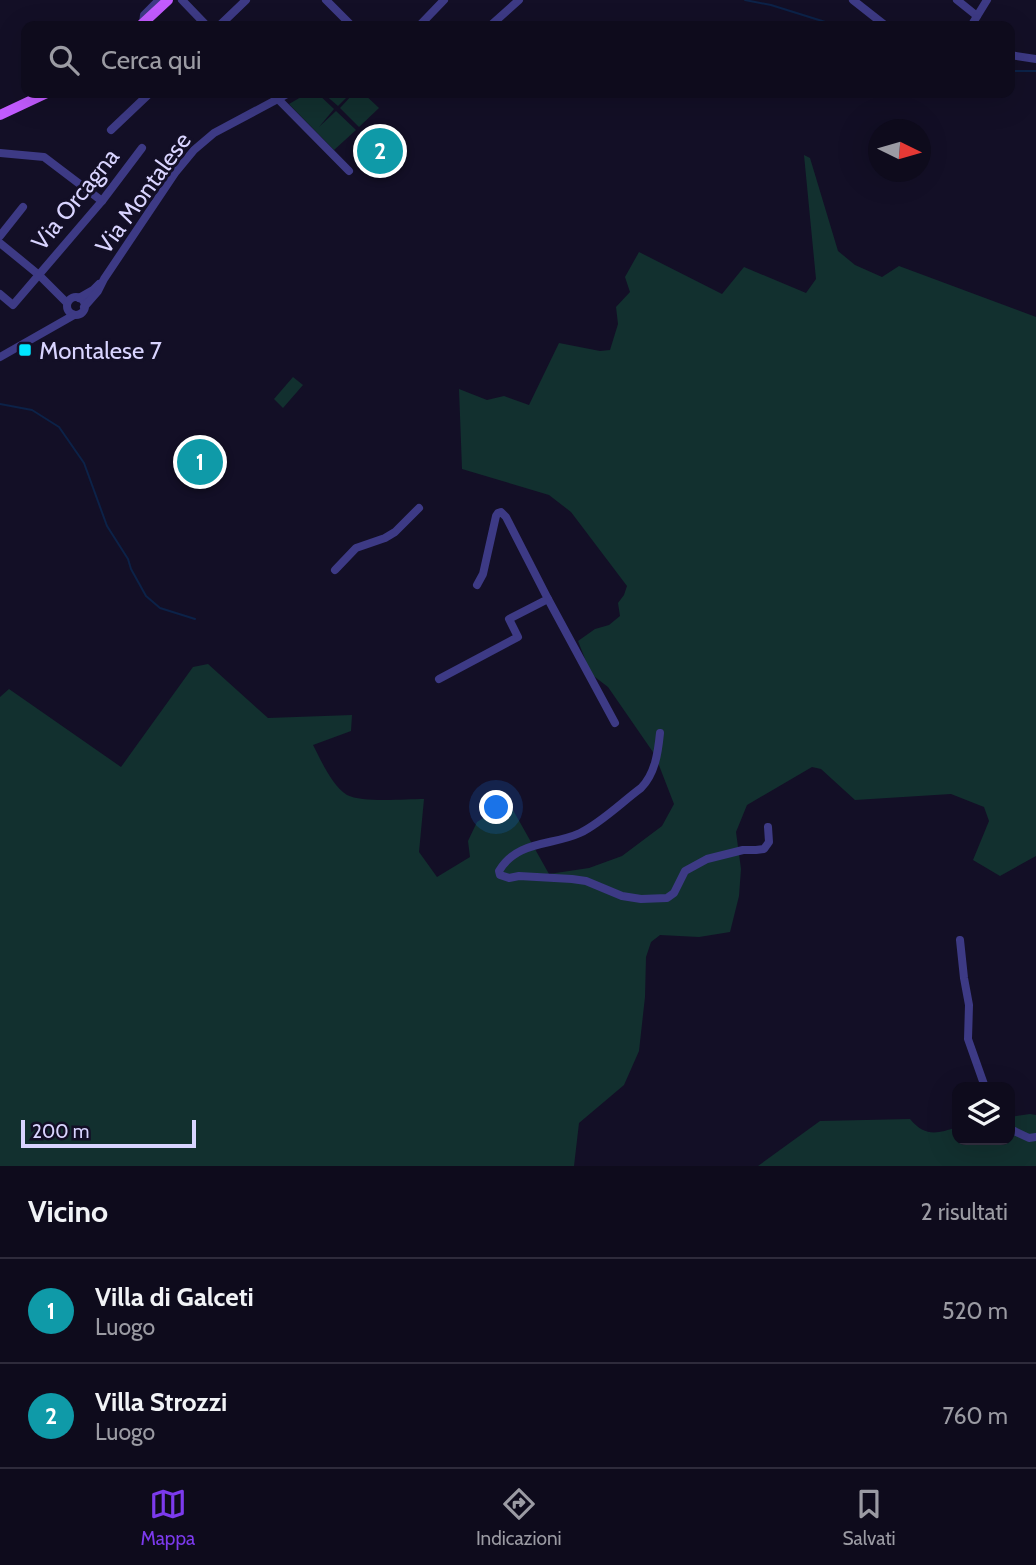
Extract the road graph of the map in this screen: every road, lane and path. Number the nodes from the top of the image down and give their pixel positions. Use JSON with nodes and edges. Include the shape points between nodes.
{"nodes":[{"id":1,"x":159,"y":0,"type":"edge"},
{"id":2,"x":168,"y":0,"type":"edge"},
{"id":3,"x":182,"y":0,"type":"edge"},
{"id":4,"x":246,"y":0,"type":"edge"},
{"id":5,"x":326,"y":0,"type":"edge"},
{"id":6,"x":444,"y":0,"type":"edge"},
{"id":7,"x":519,"y":0,"type":"edge"},
{"id":8,"x":853,"y":0,"type":"edge"},
{"id":9,"x":957,"y":0,"type":"edge"},
{"id":10,"x":987,"y":0,"type":"edge"},
{"id":11,"x":977,"y":16,"type":"junction"},
{"id":12,"x":142,"y":21,"type":"edge"},
{"id":13,"x":145,"y":21,"type":"edge"},
{"id":14,"x":202,"y":21,"type":"edge"},
{"id":15,"x":224,"y":21,"type":"edge"},
{"id":16,"x":347,"y":21,"type":"edge"},
{"id":17,"x":424,"y":21,"type":"edge"},
{"id":18,"x":496,"y":21,"type":"edge"},
{"id":19,"x":880,"y":21,"type":"edge"},
{"id":20,"x":974,"y":21,"type":"edge"},
{"id":21,"x":1015,"y":56,"type":"edge"},
{"id":22,"x":1036,"y":59,"type":"edge"},
{"id":23,"x":37,"y":98,"type":"edge"},
{"id":24,"x":145,"y":98,"type":"edge"},
{"id":25,"x":270,"y":98,"type":"edge"},
{"id":26,"x":278,"y":98,"type":"edge"},
{"id":27,"x":0,"y":116,"type":"edge"},
{"id":28,"x":111,"y":130,"type":"dead end"},
{"id":29,"x":142,"y":148,"type":"dead end"},
{"id":30,"x":0,"y":153,"type":"edge"},
{"id":31,"x":349,"y":171,"type":"dead end"},
{"id":32,"x":102,"y":201,"type":"junction"},
{"id":33,"x":23,"y":207,"type":"dead end"},
{"id":34,"x":0,"y":236,"type":"edge"},
{"id":35,"x":0,"y":243,"type":"edge"},
{"id":36,"x":39,"y":275,"type":"junction"},
{"id":37,"x":104,"y":279,"type":"junction"},
{"id":38,"x":0,"y":294,"type":"edge"},
{"id":39,"x":79,"y":298,"type":"junction"},
{"id":40,"x":67,"y":305,"type":"junction"},
{"id":41,"x":84,"y":307,"type":"junction"},
{"id":42,"x":74,"y":315,"type":"junction"},
{"id":43,"x":59,"y":325,"type":"junction"},
{"id":44,"x":0,"y":357,"type":"edge"},
{"id":45,"x":419,"y":508,"type":"dead end"},
{"id":46,"x":335,"y":570,"type":"dead end"},
{"id":47,"x":477,"y":585,"type":"dead end"},
{"id":48,"x":548,"y":599,"type":"junction"},
{"id":49,"x":439,"y":679,"type":"dead end"},
{"id":50,"x":615,"y":723,"type":"dead end"},
{"id":51,"x":660,"y":733,"type":"dead end"},
{"id":52,"x":768,"y":827,"type":"dead end"},
{"id":53,"x":960,"y":940,"type":"dead end"},
{"id":54,"x":983,"y":1082,"type":"edge"},
{"id":55,"x":1015,"y":1131,"type":"edge"},
{"id":56,"x":1036,"y":1137,"type":"edge"}],
"edges":[{"from":1,"to":12,"type":"street"},
{"from":2,"to":13,"type":"main road"},
{"from":3,"to":14,"type":"street"},
{"from":4,"to":15,"type":"street"},
{"from":5,"to":16,"type":"street"},
{"from":6,"to":17,"type":"street"},
{"from":7,"to":18,"type":"street"},
{"from":8,"to":19,"type":"street"},
{"from":9,"to":11,"type":"street"},
{"from":10,"to":11,"type":"street"},
{"from":11,"to":20,"type":"street"},
{"from":21,"to":22,"type":"street"},
{"from":23,"to":27,"type":"main road"},
{"from":24,"to":28,"type":"street"},
{"from":25,"to":37,"type":"street","name":"Via Montalese","via":[[194,150]]},
{"from":26,"to":31,"type":"street"},
{"from":29,"to":32,"type":"street","name":"Via Orcagna"},
{"from":30,"to":32,"type":"street","via":[[44,157]]},
{"from":32,"to":36,"type":"street","name":"Via Orcagna"},
{"from":33,"to":34,"type":"street"},
{"from":35,"to":36,"type":"street"},
{"from":36,"to":38,"type":"street","name":"Via Orcagna","via":[[13,304]]},
{"from":36,"to":40,"type":"street"},
{"from":37,"to":39,"type":"street","name":"Via Montalese"},
{"from":37,"to":41,"type":"street","name":"Via Montalese"},
{"from":39,"to":40,"type":"street","name":"Via Montalese"},
{"from":39,"to":41,"type":"street"},
{"from":40,"to":42,"type":"street"},
{"from":40,"to":43,"type":"street"},
{"from":41,"to":42,"type":"street","name":"Via Montalese"},
{"from":42,"to":43,"type":"street","name":"Via Montalese"},
{"from":43,"to":44,"type":"street","name":"Via Montalese"},
{"from":45,"to":46,"type":"street","via":[[395,532],[356,548]]},
{"from":47,"to":48,"type":"street","via":[[496,516],[501,512]]},
{"from":48,"to":49,"type":"street","via":[[509,619],[518,637]]},
{"from":48,"to":50,"type":"street"},
{"from":51,"to":52,"type":"street","via":[[654,767],[641,788],[581,832],[517,854],[500,875],[572,879],[622,896],[667,898],[685,871],[707,859],[764,849],[769,842]]},
{"from":53,"to":54,"type":"street","via":[[969,1005],[968,1039]]},
{"from":55,"to":56,"type":"street"}]}
